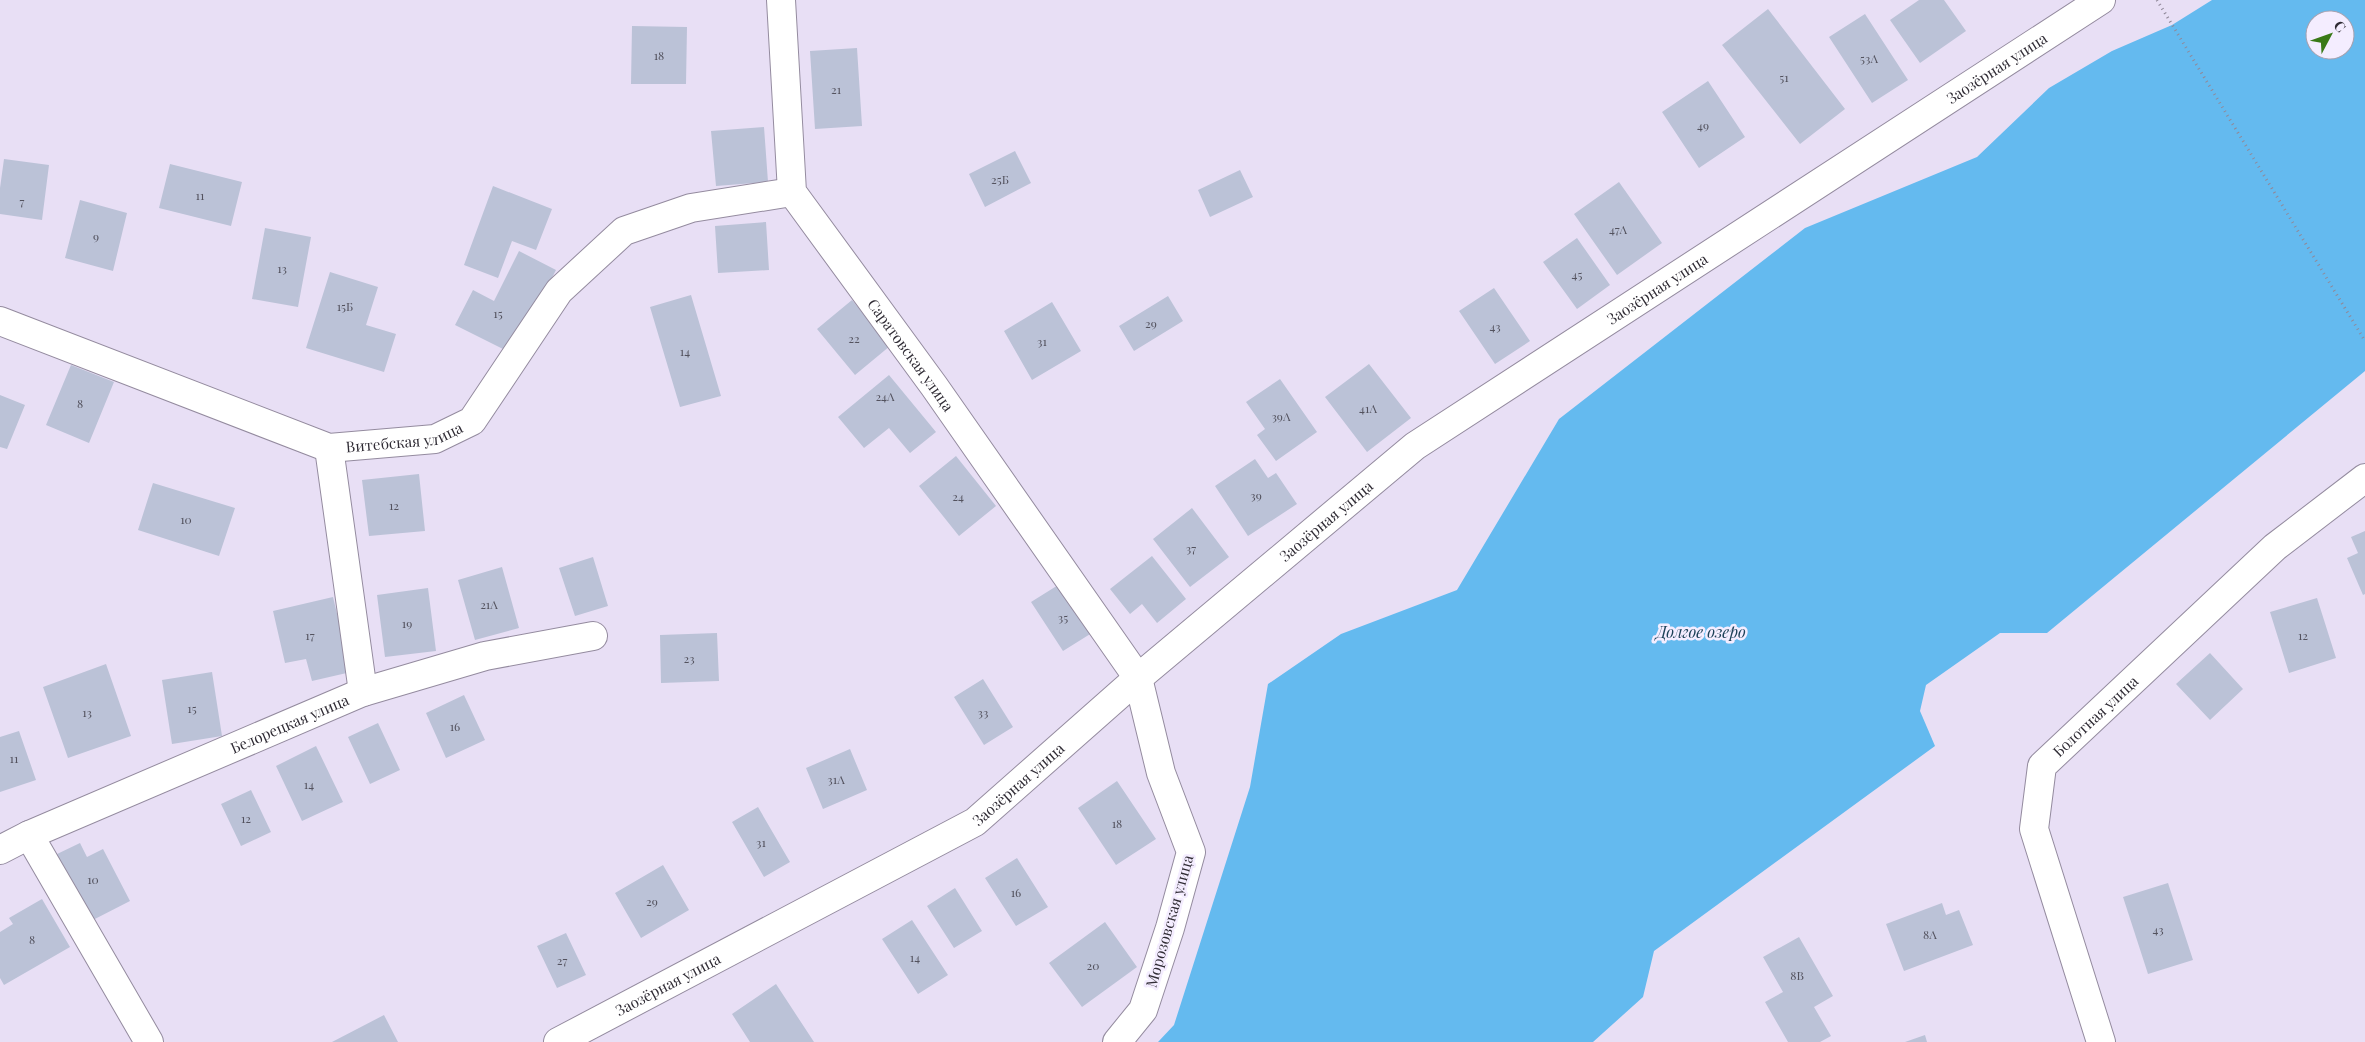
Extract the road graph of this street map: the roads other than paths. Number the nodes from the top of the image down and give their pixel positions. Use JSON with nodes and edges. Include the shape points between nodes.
{"nodes":[{"id":1,"x":781,"y":0,"type":"edge"},
{"id":2,"x":2101,"y":0,"type":"edge"},
{"id":3,"x":792,"y":192,"type":"junction"},
{"id":4,"x":0,"y":321,"type":"edge"},
{"id":5,"x":329,"y":448,"type":"junction"},
{"id":6,"x":2365,"y":478,"type":"edge"},
{"id":7,"x":594,"y":636,"type":"dead end"},
{"id":8,"x":1138,"y":678,"type":"junction"},
{"id":9,"x":363,"y":692,"type":"junction"},
{"id":10,"x":29,"y":835,"type":"junction"},
{"id":11,"x":0,"y":850,"type":"edge"},
{"id":12,"x":149,"y":1042,"type":"edge"},
{"id":13,"x":558,"y":1042,"type":"edge"},
{"id":14,"x":1118,"y":1042,"type":"edge"},
{"id":15,"x":2101,"y":1042,"type":"edge"}],
"edges":[{"from":1,"to":3,"type":"street"},
{"from":2,"to":8,"type":"street","name":"Заозёрная улица","via":[[1416,446]]},
{"from":3,"to":5,"type":"street","name":"Витебская улица","via":[[691,208],[624,231],[559,290],[472,421],[434,439]]},
{"from":3,"to":8,"type":"street","name":"Саратовская улица","via":[[934,386]]},
{"from":4,"to":5,"type":"street","name":"Витебская улица"},
{"from":5,"to":9,"type":"street"},
{"from":6,"to":15,"type":"street","name":"Болотная улица","via":[[2275,547],[2042,766],[2034,829]]},
{"from":7,"to":9,"type":"street","name":"Белорецкая улица","via":[[485,656]]},
{"from":8,"to":13,"type":"street","name":"Заозёрная улица","via":[[976,822]]},
{"from":8,"to":14,"type":"street","name":"Морозовская улица","via":[[1162,772],[1190,852],[1143,1010]]},
{"from":9,"to":10,"type":"street","name":"Белорецкая улица"},
{"from":10,"to":11,"type":"street","name":"Белорецкая улица"},
{"from":10,"to":12,"type":"street"}]}
